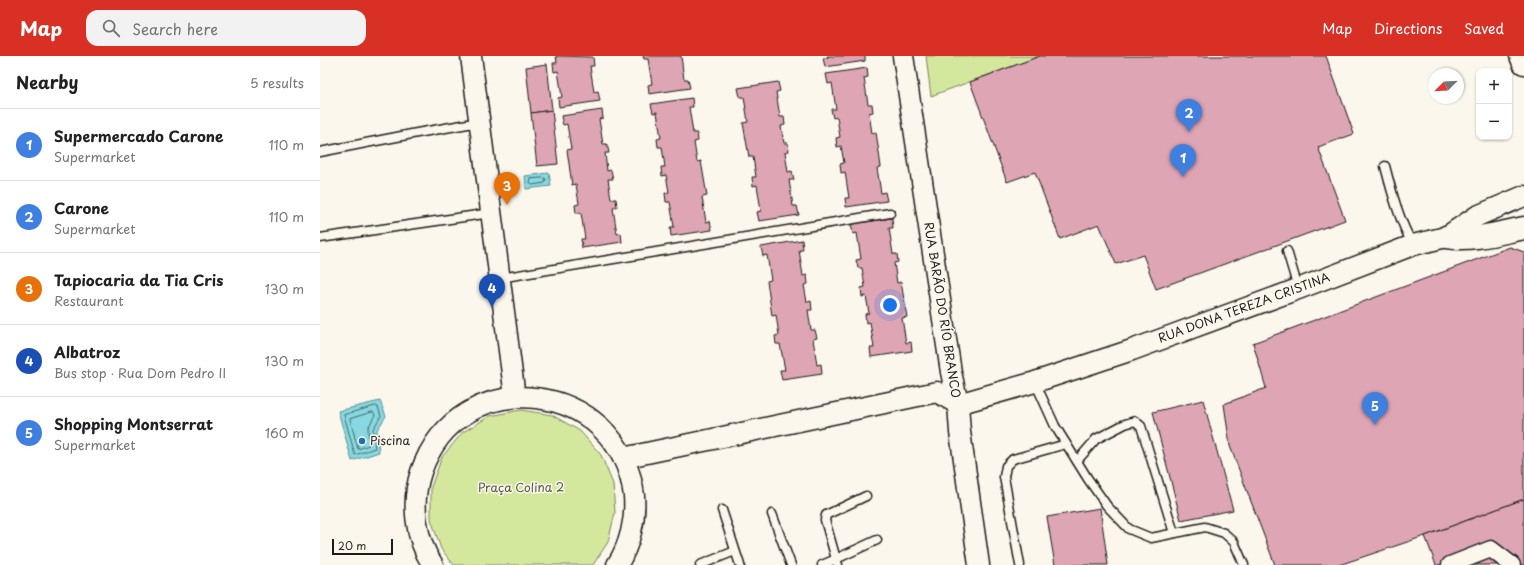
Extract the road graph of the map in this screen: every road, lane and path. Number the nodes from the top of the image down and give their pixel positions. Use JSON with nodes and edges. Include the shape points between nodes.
{"nodes":[{"id":1,"x":471,"y":56,"type":"edge"},
{"id":2,"x":903,"y":56,"type":"edge"},
{"id":3,"x":1521,"y":56,"type":"edge"},
{"id":4,"x":1524,"y":63,"type":"edge"},
{"id":5,"x":480,"y":122,"type":"junction"},
{"id":6,"x":320,"y":152,"type":"edge"},
{"id":7,"x":1385,"y":166,"type":"dead end"},
{"id":8,"x":1524,"y":196,"type":"edge"},
{"id":9,"x":491,"y":212,"type":"junction"},
{"id":10,"x":890,"y":213,"type":"dead end"},
{"id":11,"x":1524,"y":228,"type":"edge"},
{"id":12,"x":1446,"y":236,"type":"junction"},
{"id":13,"x":320,"y":238,"type":"edge"},
{"id":14,"x":1413,"y":245,"type":"junction"},
{"id":15,"x":1287,"y":251,"type":"dead end"},
{"id":16,"x":500,"y":278,"type":"junction"},
{"id":17,"x":1298,"y":289,"type":"junction"},
{"id":18,"x":1035,"y":382,"type":"junction"},
{"id":19,"x":515,"y":397,"type":"junction"},
{"id":20,"x":958,"y":404,"type":"junction"},
{"id":21,"x":1066,"y":444,"type":"junction"},
{"id":22,"x":623,"y":458,"type":"junction"},
{"id":23,"x":1077,"y":462,"type":"junction"},
{"id":24,"x":866,"y":496,"type":"dead end"},
{"id":25,"x":722,"y":510,"type":"dead end"},
{"id":26,"x":772,"y":514,"type":"dead end"},
{"id":27,"x":1174,"y":533,"type":"junction"},
{"id":28,"x":877,"y":540,"type":"dead end"},
{"id":29,"x":736,"y":551,"type":"junction"},
{"id":30,"x":1524,"y":560,"type":"edge"},
{"id":31,"x":837,"y":562,"type":"edge"},
{"id":32,"x":433,"y":565,"type":"edge"},
{"id":33,"x":617,"y":565,"type":"edge"},
{"id":34,"x":700,"y":565,"type":"edge"},
{"id":35,"x":740,"y":565,"type":"edge"},
{"id":36,"x":791,"y":565,"type":"edge"},
{"id":37,"x":822,"y":565,"type":"edge"},
{"id":38,"x":979,"y":565,"type":"edge"},
{"id":39,"x":1020,"y":565,"type":"edge"},
{"id":40,"x":1244,"y":565,"type":"edge"},
{"id":41,"x":1450,"y":565,"type":"edge"},
{"id":42,"x":1513,"y":565,"type":"edge"}],
"edges":[{"from":1,"to":5,"type":"street"},
{"from":2,"to":20,"type":"street","name":"RUA BARÃO DO RÍO BRANCO"},
{"from":3,"to":4,"type":"main road"},
{"from":5,"to":6,"type":"lane"},
{"from":5,"to":9,"type":"street"},
{"from":7,"to":14,"type":"lane","via":[[1399,213]]},
{"from":8,"to":12,"type":"street","name":"RUA DONA TEREZA CRISTINA","via":[[1477,216]]},
{"from":9,"to":13,"type":"lane"},
{"from":9,"to":16,"type":"street"},
{"from":10,"to":16,"type":"lane"},
{"from":11,"to":12,"type":"main road","via":[[1459,239]]},
{"from":12,"to":14,"type":"street","name":"RUA DONA TEREZA CRISTINA"},
{"from":14,"to":17,"type":"street","name":"RUA DONA TEREZA CRISTINA"},
{"from":15,"to":17,"type":"lane"},
{"from":16,"to":19,"type":"street"},
{"from":17,"to":18,"type":"street","name":"RUA DONA TEREZA CRISTINA","via":[[1132,350]]},
{"from":18,"to":20,"type":"street","name":"RUA DONA TEREZA CRISTINA"},
{"from":18,"to":21,"type":"lane","via":[[1054,426]]},
{"from":19,"to":22,"type":"street","via":[[528,396],[553,400],[580,412],[605,432]]},
{"from":19,"to":32,"type":"street","via":[[482,405],[458,420],[431,448],[418,479],[415,513],[423,546]]},
{"from":20,"to":22,"type":"street","via":[[937,392]]},
{"from":20,"to":38,"type":"street","name":"RUA BARÃO DO RÍO BRANCO"},
{"from":21,"to":23,"type":"lane"},
{"from":21,"to":39,"type":"lane","via":[[1013,459],[1006,466],[1004,477]]},
{"from":22,"to":33,"type":"street","via":[[632,487],[634,518],[626,548]]},
{"from":23,"to":27,"type":"lane","via":[[1107,506],[1129,529],[1151,538]]},
{"from":23,"to":27,"type":"lane","via":[[1096,439],[1135,421],[1141,426]]},
{"from":24,"to":31,"type":"lane","via":[[826,514],[825,520]]},
{"from":25,"to":29,"type":"lane"},
{"from":26,"to":36,"type":"lane"},
{"from":27,"to":40,"type":"lane","via":[[1205,527],[1224,532],[1234,542]]},
{"from":28,"to":31,"type":"lane"},
{"from":29,"to":34,"type":"lane"},
{"from":29,"to":35,"type":"lane"},
{"from":30,"to":42,"type":"street"},
{"from":31,"to":37,"type":"lane"},
{"from":41,"to":42,"type":"street","via":[[1490,549]]}]}
